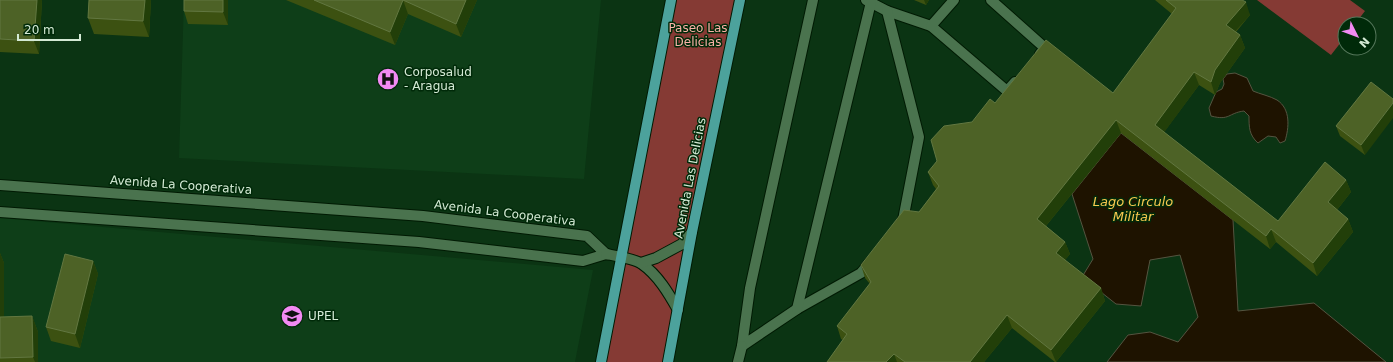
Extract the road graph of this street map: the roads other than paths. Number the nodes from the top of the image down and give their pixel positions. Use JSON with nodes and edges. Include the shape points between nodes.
{"nodes":[{"id":1,"x":671,"y":0,"type":"edge"},
{"id":2,"x":740,"y":0,"type":"edge"},
{"id":3,"x":813,"y":0,"type":"edge"},
{"id":4,"x":954,"y":0,"type":"edge"},
{"id":5,"x":991,"y":0,"type":"edge"},
{"id":6,"x":868,"y":1,"type":"edge"},
{"id":7,"x":887,"y":11,"type":"junction"},
{"id":8,"x":931,"y":26,"type":"junction"},
{"id":9,"x":1031,"y":64,"type":"edge"},
{"id":10,"x":1022,"y":75,"type":"edge"},
{"id":11,"x":0,"y":185,"type":"edge"},
{"id":12,"x":0,"y":212,"type":"edge"},
{"id":13,"x":692,"y":232,"type":"junction"},
{"id":14,"x":893,"y":232,"type":"edge"},
{"id":15,"x":606,"y":254,"type":"junction"},
{"id":16,"x":875,"y":255,"type":"edge"},
{"id":17,"x":621,"y":258,"type":"junction"},
{"id":18,"x":641,"y":263,"type":"junction"},
{"id":19,"x":798,"y":309,"type":"junction"},
{"id":20,"x":678,"y":310,"type":"junction"},
{"id":21,"x":742,"y":346,"type":"junction"},
{"id":22,"x":601,"y":362,"type":"edge"},
{"id":23,"x":668,"y":362,"type":"edge"},
{"id":24,"x":738,"y":362,"type":"edge"}],
"edges":[{"from":1,"to":17,"type":"main road"},
{"from":2,"to":13,"type":"main road","name":"Avenida Las Delicias"},
{"from":3,"to":21,"type":"street","via":[[750,288]]},
{"from":4,"to":8,"type":"street"},
{"from":5,"to":9,"type":"street","via":[[1046,48]]},
{"from":6,"to":7,"type":"street"},
{"from":6,"to":19,"type":"street"},
{"from":7,"to":8,"type":"street"},
{"from":7,"to":14,"type":"street","via":[[919,137],[903,220]]},
{"from":8,"to":10,"type":"street","via":[[1007,91]]},
{"from":11,"to":15,"type":"street","name":"Avenida La Cooperativa","via":[[423,216],[587,236]]},
{"from":12,"to":15,"type":"street","via":[[419,242],[583,261]]},
{"from":13,"to":18,"type":"street","via":[[682,244]]},
{"from":13,"to":20,"type":"main road","name":"Avenida Las Delicias"},
{"from":15,"to":17,"type":"street"},
{"from":16,"to":19,"type":"street","via":[[861,273]]},
{"from":17,"to":18,"type":"street"},
{"from":17,"to":22,"type":"main road"},
{"from":18,"to":20,"type":"street","via":[[669,294]]},
{"from":19,"to":21,"type":"street"},
{"from":20,"to":23,"type":"main road","name":"Avenida Las Delicias"},
{"from":21,"to":24,"type":"street"}]}
